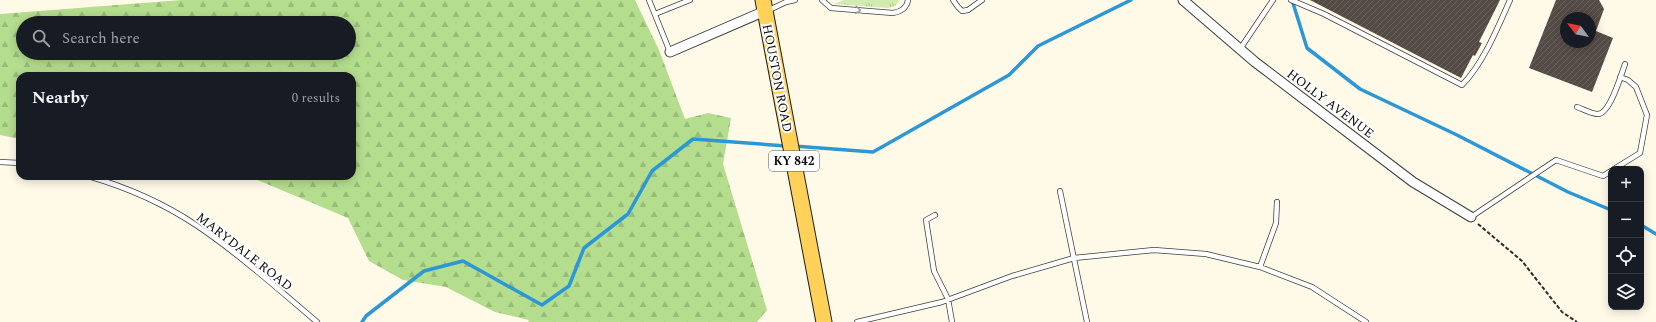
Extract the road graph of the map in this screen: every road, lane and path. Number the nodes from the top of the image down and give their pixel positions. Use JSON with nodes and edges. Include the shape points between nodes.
{"nodes":[{"id":1,"x":649,"y":0,"type":"edge"},
{"id":2,"x":690,"y":0,"type":"edge"},
{"id":3,"x":795,"y":0,"type":"edge"},
{"id":4,"x":822,"y":0,"type":"edge"},
{"id":5,"x":908,"y":0,"type":"edge"},
{"id":6,"x":953,"y":0,"type":"edge"},
{"id":7,"x":982,"y":0,"type":"edge"},
{"id":8,"x":1183,"y":0,"type":"edge"},
{"id":9,"x":1273,"y":0,"type":"edge"},
{"id":10,"x":1291,"y":0,"type":"edge"},
{"id":11,"x":1510,"y":0,"type":"edge"},
{"id":12,"x":764,"y":6,"type":"edge"},
{"id":13,"x":655,"y":14,"type":"junction"},
{"id":14,"x":1240,"y":50,"type":"junction"},
{"id":15,"x":670,"y":52,"type":"joint"},
{"id":16,"x":1625,"y":64,"type":"dead end"},
{"id":17,"x":1620,"y":77,"type":"junction"},
{"id":18,"x":1577,"y":107,"type":"dead end"},
{"id":19,"x":0,"y":162,"type":"edge"},
{"id":20,"x":16,"y":163,"type":"edge"},
{"id":21,"x":1619,"y":166,"type":"edge"},
{"id":22,"x":1608,"y":173,"type":"edge"},
{"id":23,"x":100,"y":180,"type":"edge"},
{"id":24,"x":1060,"y":191,"type":"dead end"},
{"id":25,"x":1277,"y":202,"type":"dead end"},
{"id":26,"x":935,"y":215,"type":"dead end"},
{"id":27,"x":1471,"y":217,"type":"junction"},
{"id":28,"x":1074,"y":258,"type":"junction"},
{"id":29,"x":1260,"y":267,"type":"junction"},
{"id":30,"x":948,"y":299,"type":"junction"},
{"id":31,"x":1359,"y":316,"type":"junction"},
{"id":32,"x":317,"y":322,"type":"edge"},
{"id":33,"x":824,"y":322,"type":"edge"},
{"id":34,"x":857,"y":322,"type":"edge"},
{"id":35,"x":952,"y":322,"type":"edge"},
{"id":36,"x":1086,"y":322,"type":"edge"},
{"id":37,"x":1355,"y":322,"type":"edge"},
{"id":38,"x":1366,"y":322,"type":"edge"},
{"id":39,"x":1577,"y":322,"type":"edge"}],
"edges":[{"from":1,"to":13,"type":"lane"},
{"from":2,"to":13,"type":"lane"},
{"from":3,"to":12,"type":"lane"},
{"from":4,"to":5,"type":"lane","one_way":true,"via":[[831,8],[893,13],[905,8]]},
{"from":6,"to":7,"type":"lane","via":[[962,10],[968,10]]},
{"from":8,"to":14,"type":"street","name":"HOLLY AVENUE"},
{"from":9,"to":14,"type":"lane"},
{"from":10,"to":11,"type":"lane","via":[[1324,14],[1462,85],[1471,76],[1498,29]]},
{"from":12,"to":15,"type":"street"},
{"from":12,"to":33,"type":"main road","name":"HOUSTON ROAD","number":"KY 842"},
{"from":13,"to":15,"type":"lane"},
{"from":14,"to":27,"type":"street","name":"HOLLY AVENUE","via":[[1413,182]]},
{"from":16,"to":17,"type":"lane"},
{"from":17,"to":18,"type":"lane","via":[[1610,104],[1604,112],[1598,114]]},
{"from":17,"to":21,"type":"lane","via":[[1628,80],[1636,88],[1647,115],[1640,153]]},
{"from":19,"to":20,"type":"lane"},
{"from":22,"to":27,"type":"lane","via":[[1603,176],[1556,160]]},
{"from":23,"to":32,"type":"lane","name":"MARYDALE ROAD","via":[[135,192],[195,224]]},
{"from":24,"to":28,"type":"lane"},
{"from":25,"to":29,"type":"lane","via":[[1276,223]]},
{"from":26,"to":30,"type":"lane","via":[[926,220],[934,271]]},
{"from":27,"to":39,"type":"path","via":[[1522,261],[1562,312]]},
{"from":28,"to":29,"type":"lane","via":[[1154,250],[1206,254]]},
{"from":28,"to":30,"type":"lane","via":[[1012,276]]},
{"from":28,"to":36,"type":"lane"},
{"from":29,"to":31,"type":"lane","via":[[1312,288]]},
{"from":30,"to":34,"type":"lane"},
{"from":30,"to":35,"type":"lane"},
{"from":31,"to":37,"type":"lane"},
{"from":31,"to":38,"type":"lane"}]}
